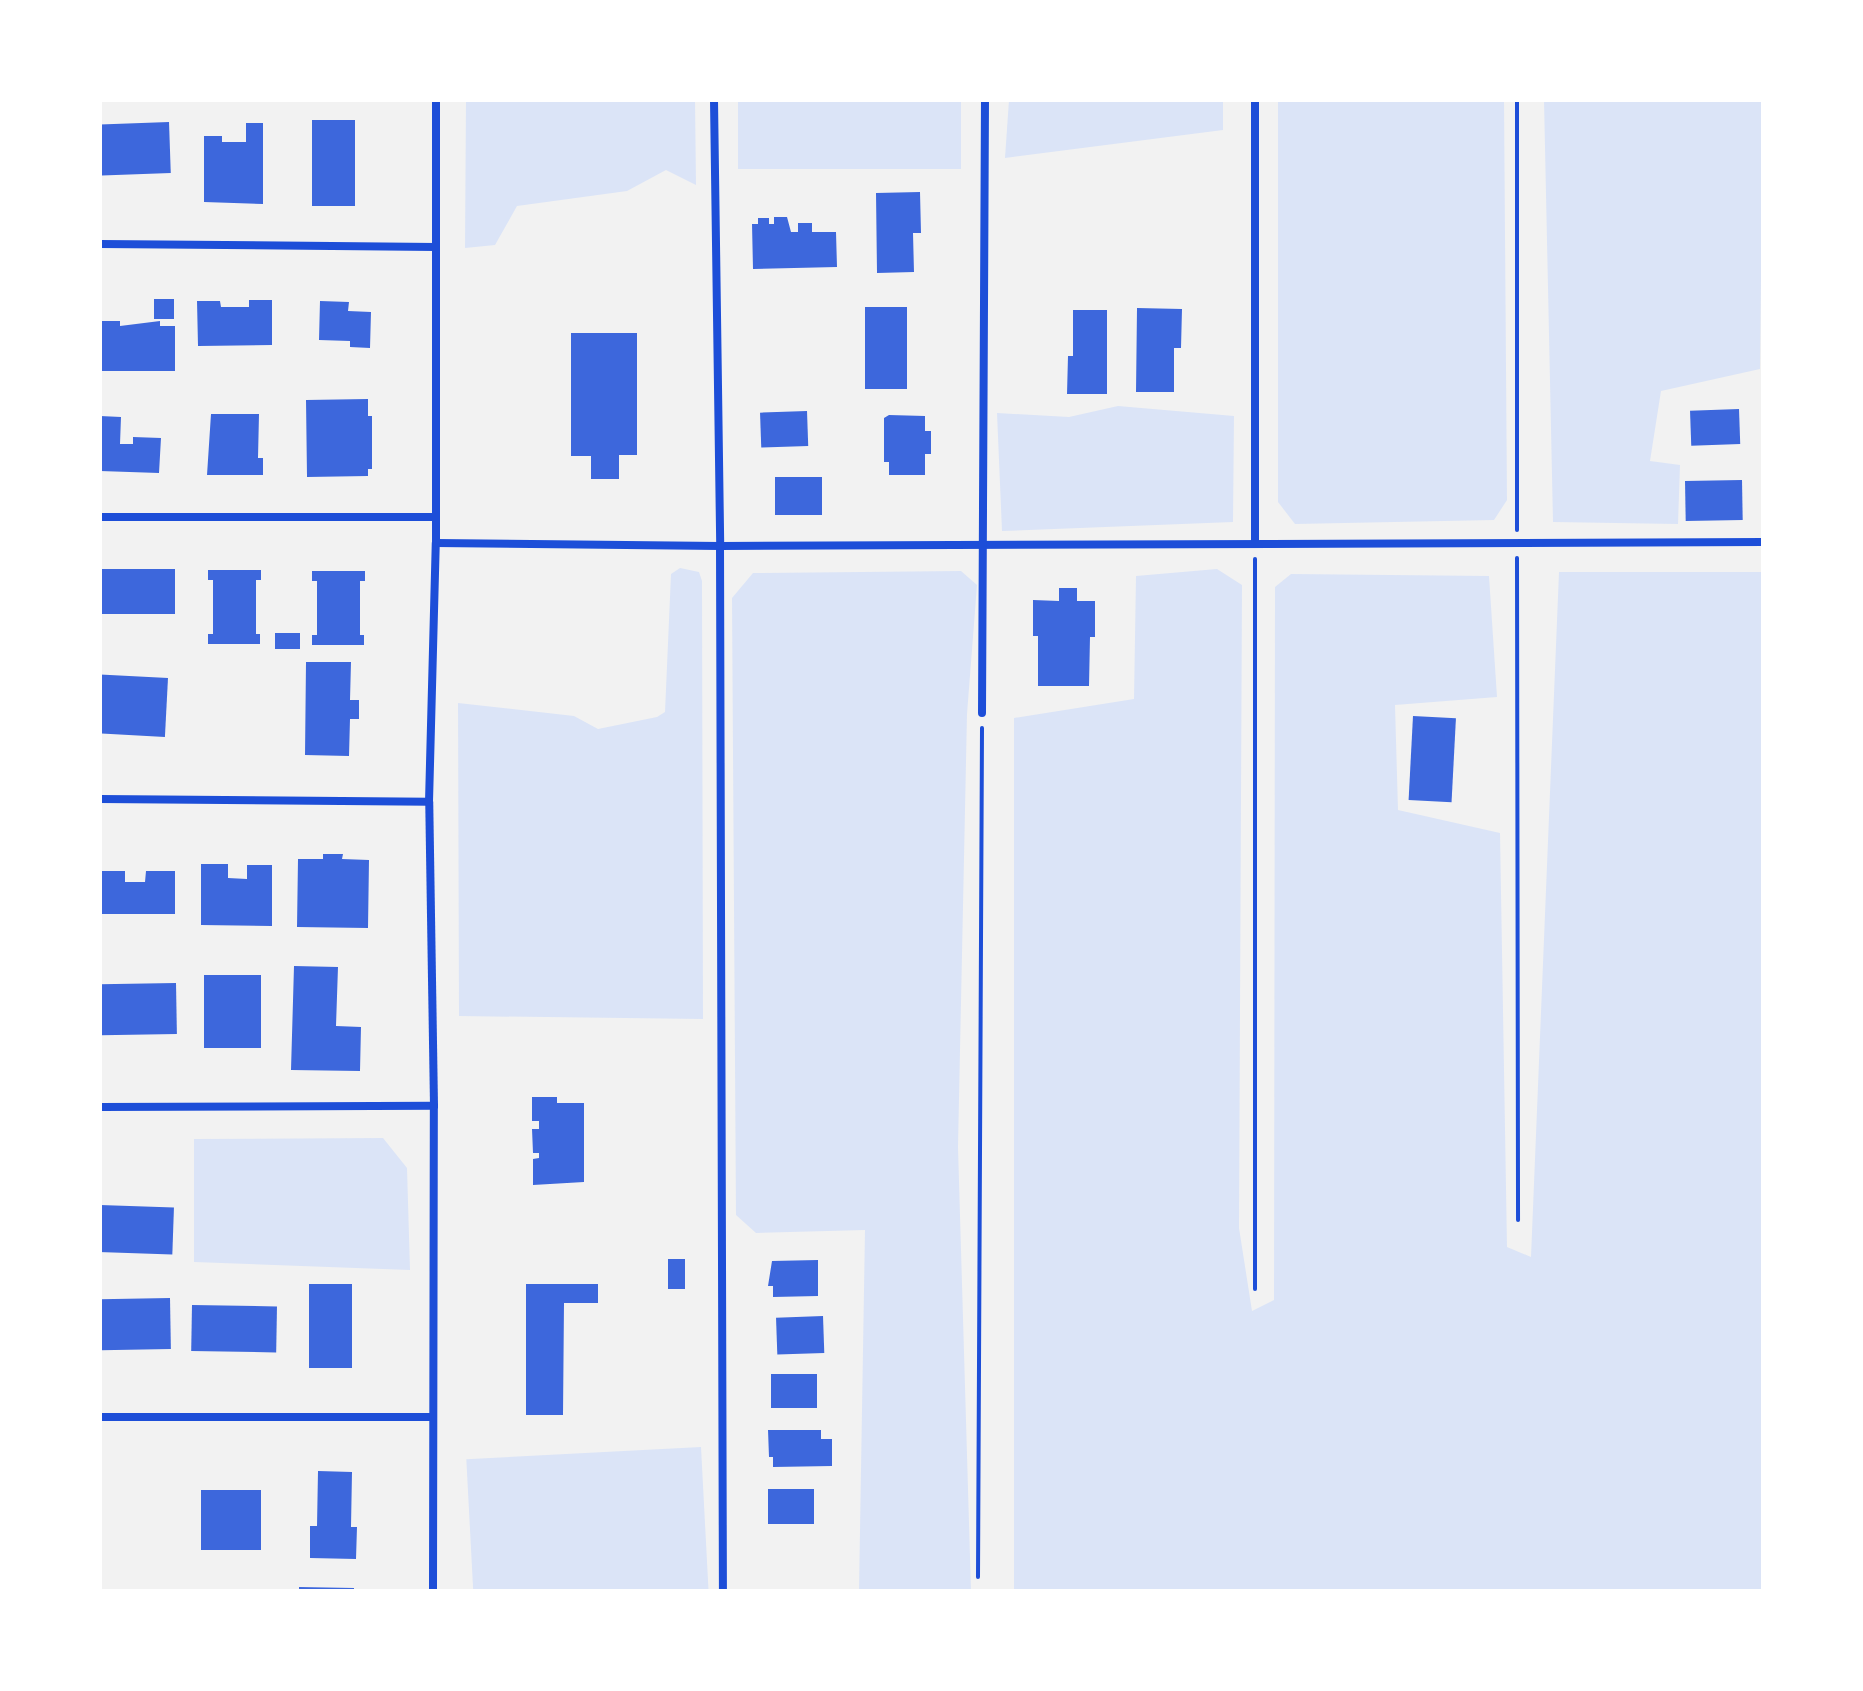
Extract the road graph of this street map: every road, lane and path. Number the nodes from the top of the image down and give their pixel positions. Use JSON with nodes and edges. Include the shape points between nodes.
{"nodes":[{"id":1,"x":436,"y":100,"type":"edge"},
{"id":2,"x":714,"y":100,"type":"edge"},
{"id":3,"x":985,"y":100,"type":"edge"},
{"id":4,"x":1255,"y":100,"type":"edge"},
{"id":5,"x":1517,"y":100,"type":"edge"},
{"id":6,"x":100,"y":244,"type":"edge"},
{"id":7,"x":436,"y":247,"type":"junction"},
{"id":8,"x":100,"y":517,"type":"edge"},
{"id":9,"x":436,"y":517,"type":"junction"},
{"id":10,"x":1763,"y":542,"type":"edge"},
{"id":11,"x":436,"y":543,"type":"junction"},
{"id":12,"x":1517,"y":543,"type":"junction"},
{"id":13,"x":1255,"y":544,"type":"junction"},
{"id":14,"x":983,"y":545,"type":"junction"},
{"id":15,"x":720,"y":546,"type":"junction"},
{"id":16,"x":982,"y":713,"type":"joint"},
{"id":17,"x":100,"y":799,"type":"edge"},
{"id":18,"x":429,"y":802,"type":"junction"},
{"id":19,"x":434,"y":1106,"type":"junction"},
{"id":20,"x":100,"y":1107,"type":"edge"},
{"id":21,"x":1518,"y":1220,"type":"dead end"},
{"id":22,"x":1255,"y":1289,"type":"dead end"},
{"id":23,"x":100,"y":1417,"type":"edge"},
{"id":24,"x":432,"y":1417,"type":"junction"},
{"id":25,"x":978,"y":1577,"type":"dead end"},
{"id":26,"x":433,"y":1591,"type":"edge"},
{"id":27,"x":723,"y":1591,"type":"edge"}],
"edges":[{"from":1,"to":7,"type":"street"},
{"from":2,"to":15,"type":"street"},
{"from":3,"to":14,"type":"street"},
{"from":4,"to":13,"type":"street"},
{"from":5,"to":12,"type":"path"},
{"from":6,"to":7,"type":"street"},
{"from":7,"to":9,"type":"street"},
{"from":8,"to":9,"type":"street"},
{"from":9,"to":11,"type":"street"},
{"from":10,"to":12,"type":"street"},
{"from":11,"to":15,"type":"street"},
{"from":11,"to":18,"type":"street"},
{"from":12,"to":13,"type":"street"},
{"from":12,"to":21,"type":"path"},
{"from":13,"to":14,"type":"street"},
{"from":13,"to":22,"type":"path"},
{"from":14,"to":15,"type":"street"},
{"from":14,"to":16,"type":"street"},
{"from":15,"to":27,"type":"street"},
{"from":16,"to":25,"type":"path"},
{"from":17,"to":18,"type":"street"},
{"from":18,"to":19,"type":"street"},
{"from":19,"to":20,"type":"street"},
{"from":19,"to":24,"type":"street"},
{"from":23,"to":24,"type":"street"},
{"from":24,"to":26,"type":"street"}]}
